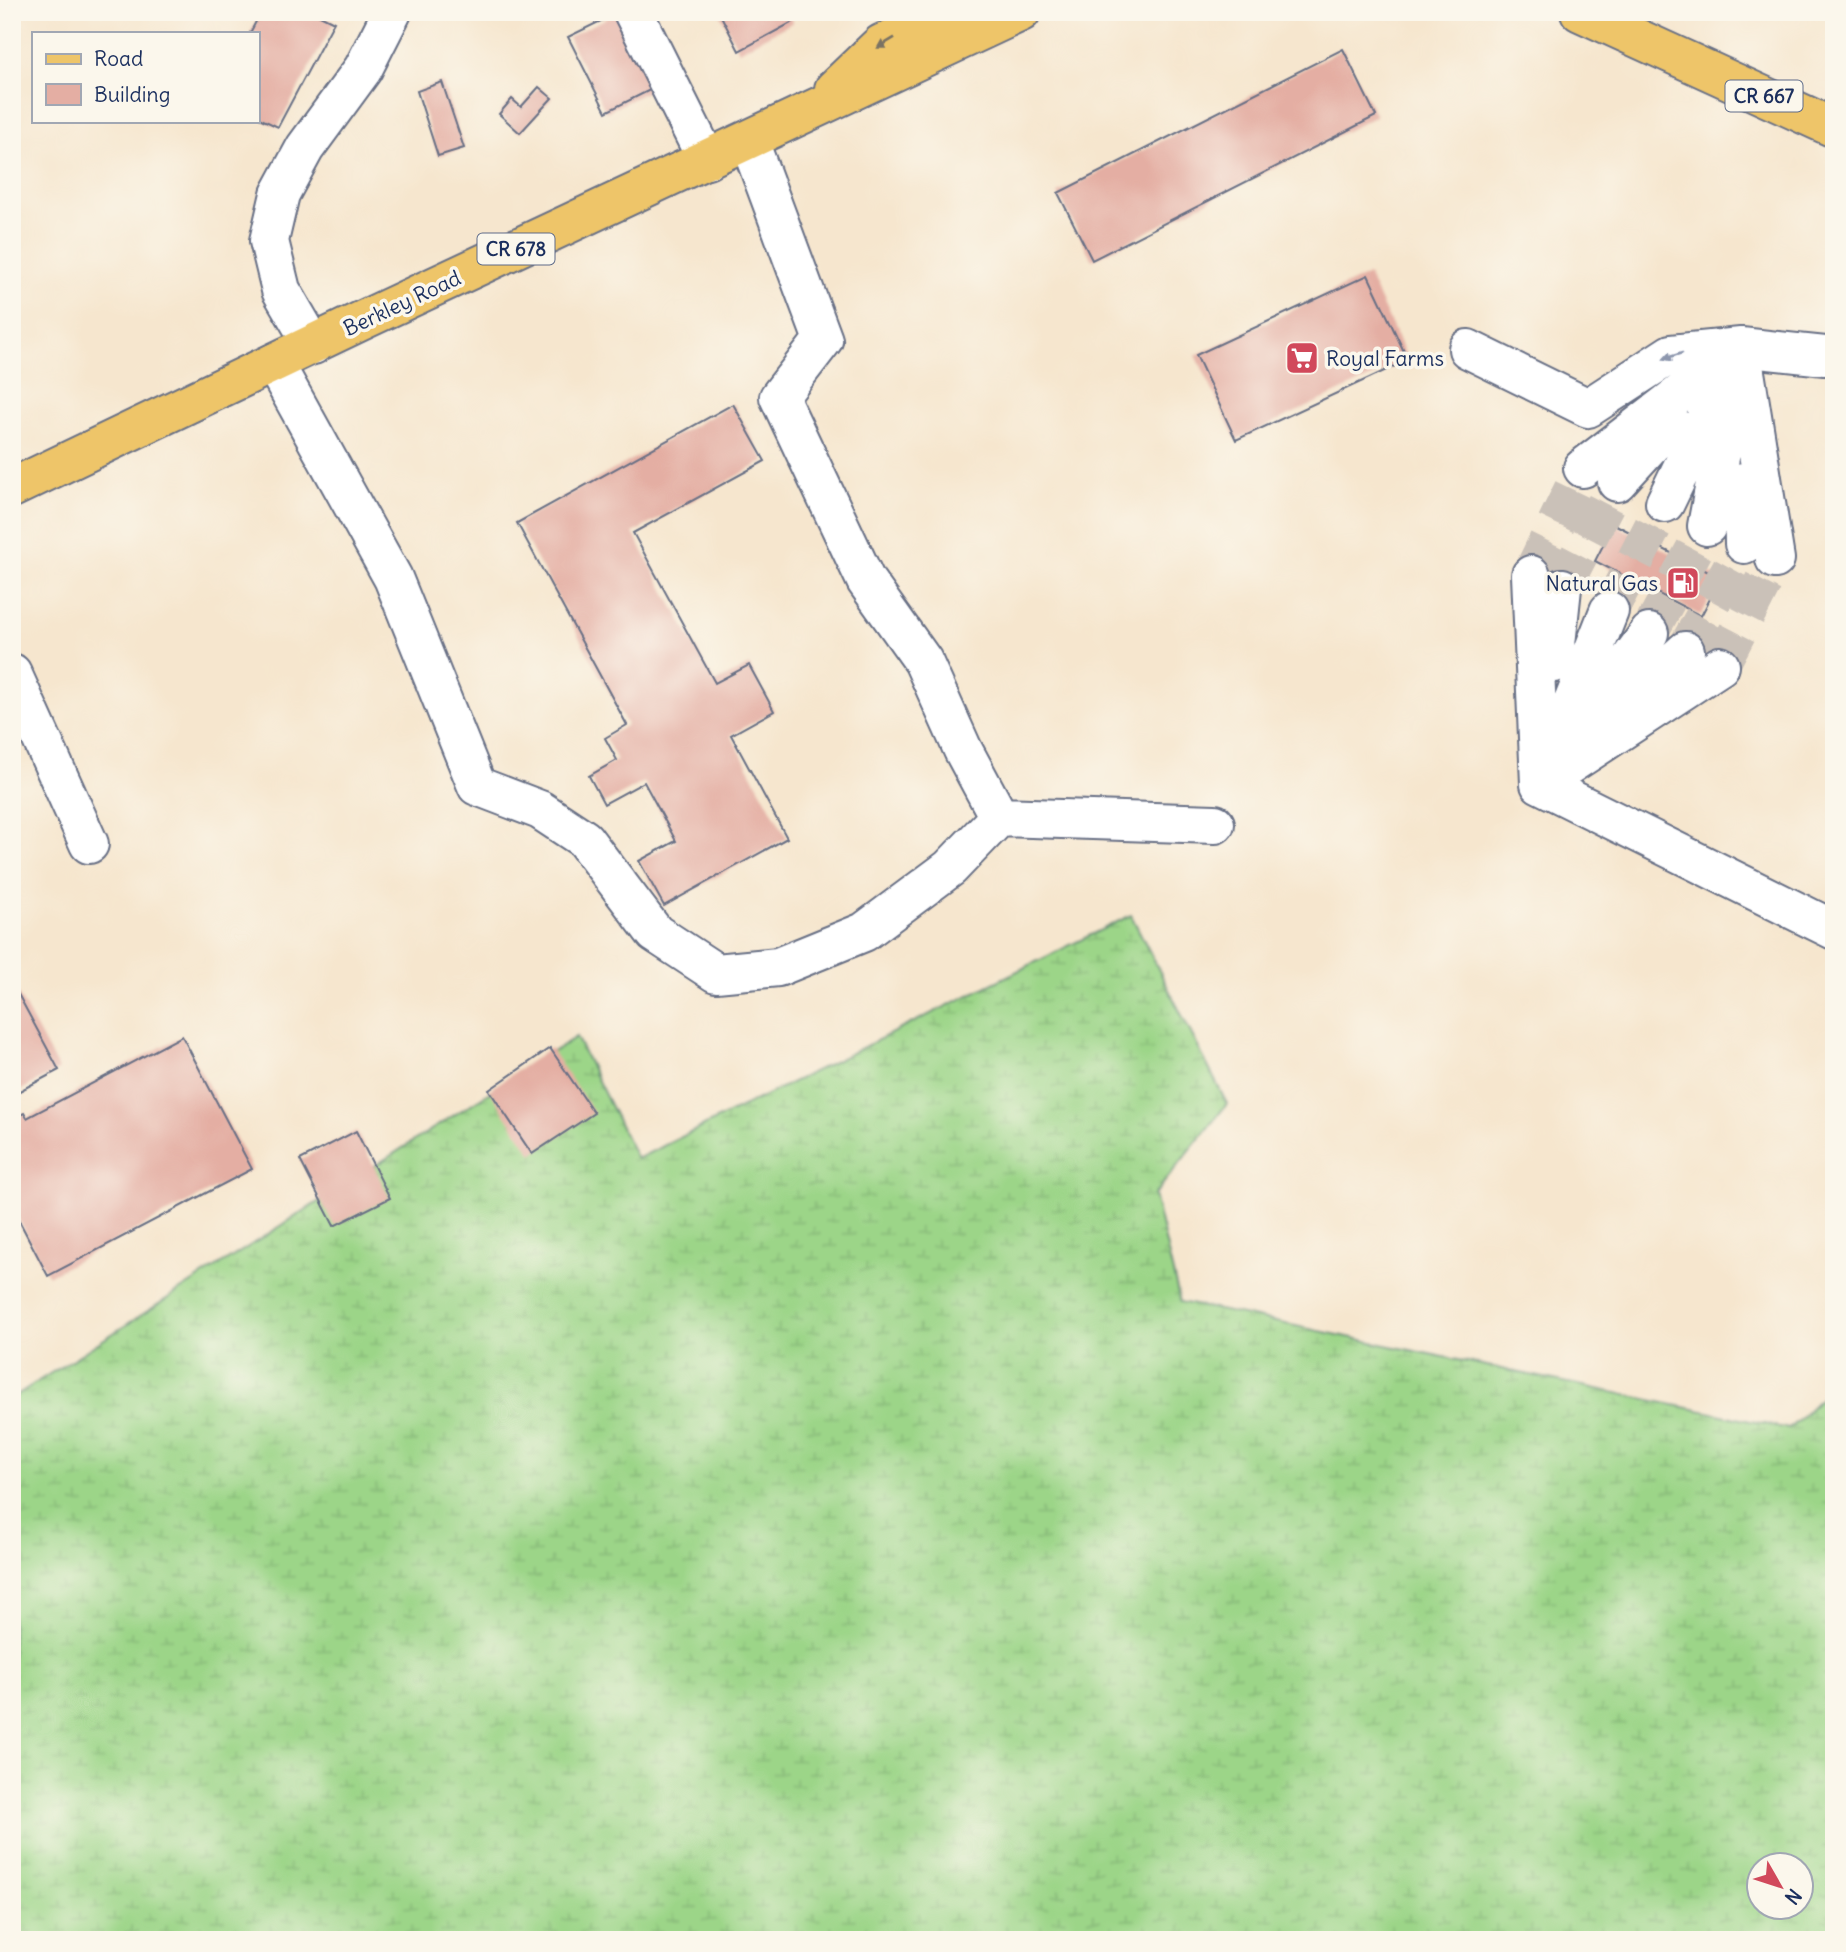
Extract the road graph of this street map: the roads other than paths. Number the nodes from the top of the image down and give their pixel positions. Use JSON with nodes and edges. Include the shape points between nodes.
{"nodes":[{"id":1,"x":392,"y":12,"type":"edge"},
{"id":2,"x":633,"y":12,"type":"edge"},
{"id":3,"x":947,"y":12,"type":"edge"},
{"id":4,"x":1021,"y":12,"type":"edge"},
{"id":5,"x":1580,"y":12,"type":"edge"},
{"id":6,"x":811,"y":112,"type":"junction"},
{"id":7,"x":1834,"y":128,"type":"edge"},
{"id":8,"x":749,"y":141,"type":"junction"},
{"id":9,"x":707,"y":160,"type":"junction"},
{"id":10,"x":313,"y":345,"type":"junction"},
{"id":11,"x":1741,"y":347,"type":"junction"},
{"id":12,"x":1468,"y":349,"type":"dead end"},
{"id":13,"x":1831,"y":357,"type":"edge"},
{"id":14,"x":274,"y":363,"type":"junction"},
{"id":15,"x":1600,"y":475,"type":"tunnel mouth"},
{"id":16,"x":12,"y":488,"type":"edge"},
{"id":17,"x":1665,"y":503,"type":"tunnel mouth"},
{"id":18,"x":1707,"y":526,"type":"tunnel mouth"},
{"id":19,"x":1759,"y":552,"type":"tunnel mouth"},
{"id":20,"x":1547,"y":581,"type":"tunnel mouth"},
{"id":21,"x":1609,"y":611,"type":"tunnel mouth"},
{"id":22,"x":1649,"y":633,"type":"tunnel mouth"},
{"id":23,"x":1685,"y":650,"type":"tunnel mouth"},
{"id":24,"x":1720,"y":666,"type":"tunnel mouth"},
{"id":25,"x":12,"y":673,"type":"edge"},
{"id":26,"x":1540,"y":784,"type":"junction"},
{"id":27,"x":999,"y":817,"type":"junction"},
{"id":28,"x":1215,"y":824,"type":"dead end"},
{"id":29,"x":89,"y":844,"type":"dead end"},
{"id":30,"x":1834,"y":930,"type":"edge"}],
"edges":[{"from":1,"to":10,"type":"lane","via":[[363,69],[305,148],[280,194],[269,241],[281,290]]},
{"from":2,"to":9,"type":"lane"},
{"from":3,"to":6,"type":"main road","one_way":true,"via":[[881,44]]},
{"from":4,"to":6,"type":"main road","name":"Berkley Road","number":"CR 678"},
{"from":5,"to":7,"type":"main road","number":"CR 667"},
{"from":6,"to":8,"type":"main road","name":"Berkley Road","number":"CR 678"},
{"from":8,"to":9,"type":"main road","name":"Berkley Road","number":"CR 678"},
{"from":8,"to":27,"type":"lane","via":[[823,340],[779,397],[866,580],[923,661],[962,750]]},
{"from":9,"to":10,"type":"main road","name":"Berkley Road","number":"CR 678"},
{"from":10,"to":14,"type":"main road","name":"Berkley Road","number":"CR 678"},
{"from":11,"to":12,"type":"lane","one_way":true,"via":[[1671,354],[1588,408]]},
{"from":11,"to":13,"type":"lane"},
{"from":11,"to":15,"type":"lane"},
{"from":11,"to":17,"type":"lane"},
{"from":11,"to":18,"type":"lane"},
{"from":11,"to":19,"type":"lane"},
{"from":14,"to":16,"type":"main road","name":"Berkley Road","number":"CR 678"},
{"from":14,"to":27,"type":"lane","via":[[393,578],[477,786],[540,810],[583,839],[655,933],[716,973],[778,967],[864,932],[950,868]]},
{"from":20,"to":26,"type":"lane"},
{"from":21,"to":26,"type":"lane"},
{"from":22,"to":26,"type":"lane"},
{"from":23,"to":26,"type":"lane"},
{"from":24,"to":26,"type":"lane"},
{"from":25,"to":29,"type":"lane"},
{"from":26,"to":30,"type":"lane"},
{"from":27,"to":28,"type":"lane"}]}
